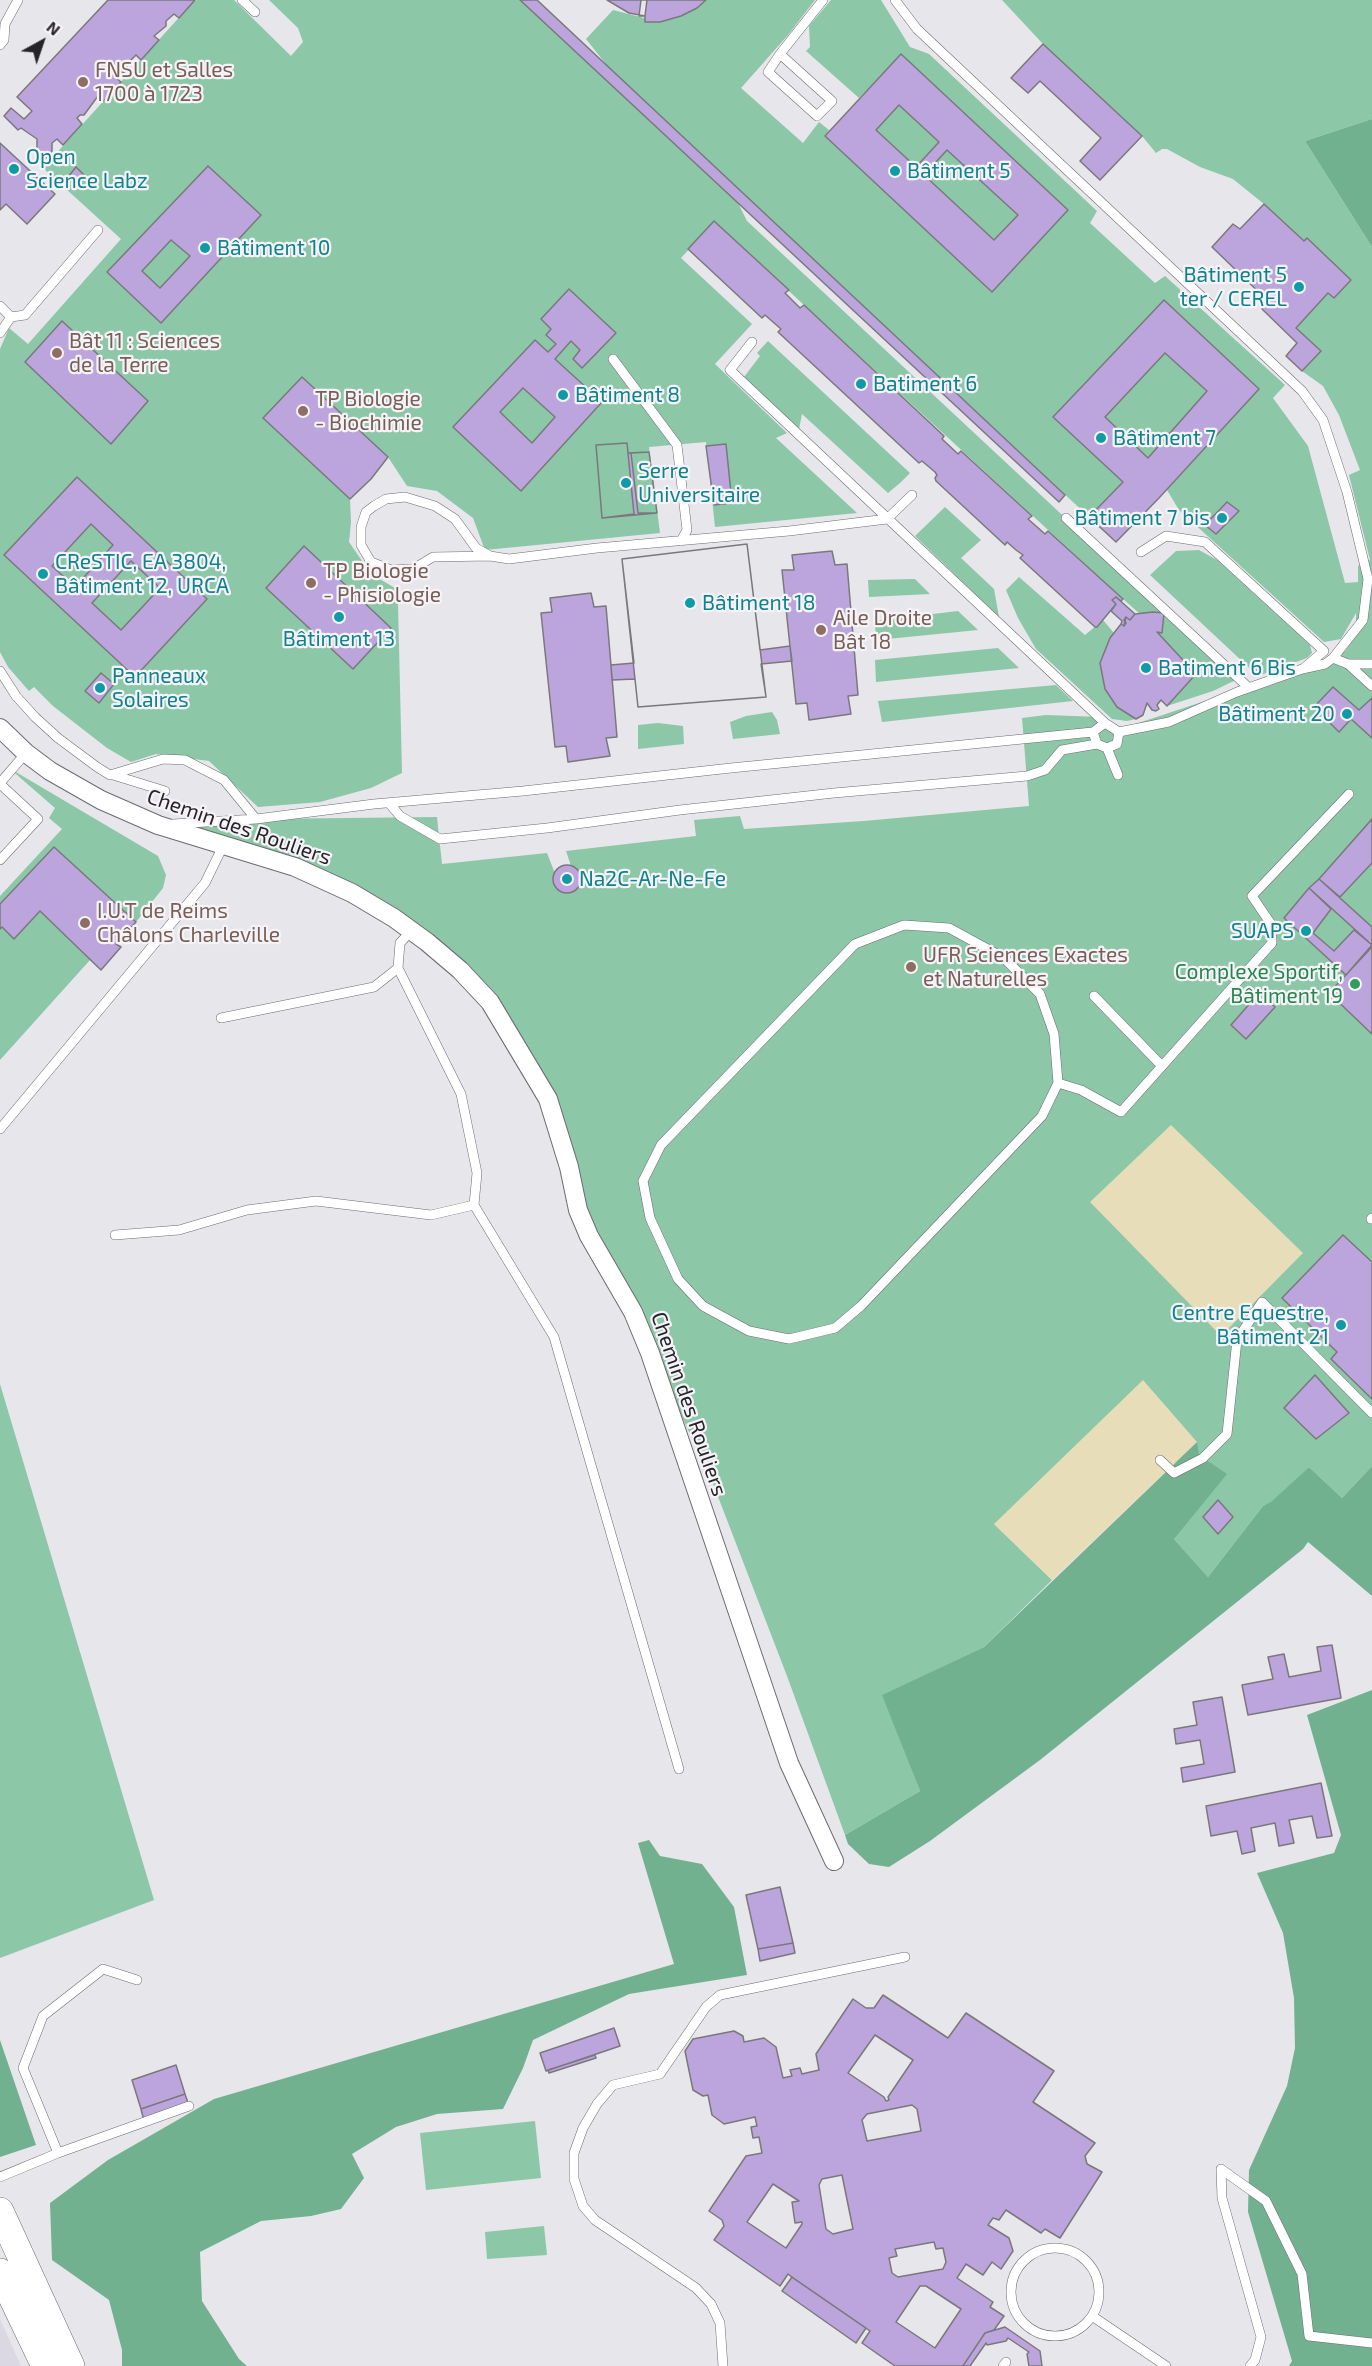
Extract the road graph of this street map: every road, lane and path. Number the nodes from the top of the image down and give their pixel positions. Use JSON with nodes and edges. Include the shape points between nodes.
{"nodes":[{"id":1,"x":18,"y":0,"type":"edge"},
{"id":2,"x":242,"y":0,"type":"edge"},
{"id":3,"x":823,"y":0,"type":"edge"},
{"id":4,"x":895,"y":0,"type":"edge"},
{"id":5,"x":255,"y":12,"type":"dead end"},
{"id":6,"x":0,"y":45,"type":"edge"},
{"id":7,"x":780,"y":54,"type":"junction"},
{"id":8,"x":98,"y":230,"type":"dead end"},
{"id":9,"x":0,"y":306,"type":"edge"},
{"id":10,"x":11,"y":317,"type":"junction"},
{"id":11,"x":0,"y":333,"type":"edge"},
{"id":12,"x":752,"y":342,"type":"dead end"},
{"id":13,"x":613,"y":359,"type":"dead end"},
{"id":14,"x":912,"y":495,"type":"dead end"},
{"id":15,"x":1066,"y":518,"type":"dead end"},
{"id":16,"x":886,"y":519,"type":"junction"},
{"id":17,"x":681,"y":541,"type":"junction"},
{"id":18,"x":1141,"y":552,"type":"dead end"},
{"id":19,"x":490,"y":556,"type":"junction"},
{"id":20,"x":1333,"y":658,"type":"junction"},
{"id":21,"x":1348,"y":664,"type":"junction"},
{"id":22,"x":1372,"y":664,"type":"edge"},
{"id":23,"x":1302,"y":669,"type":"junction"},
{"id":24,"x":0,"y":670,"type":"edge"},
{"id":25,"x":1372,"y":686,"type":"edge"},
{"id":26,"x":1248,"y":687,"type":"junction"},
{"id":27,"x":1105,"y":723,"type":"junction"},
{"id":28,"x":0,"y":728,"type":"edge"},
{"id":29,"x":1094,"y":732,"type":"junction"},
{"id":30,"x":1119,"y":732,"type":"junction"},
{"id":31,"x":1097,"y":744,"type":"junction"},
{"id":32,"x":1107,"y":748,"type":"junction"},
{"id":33,"x":26,"y":753,"type":"junction"},
{"id":34,"x":110,"y":775,"type":"junction"},
{"id":35,"x":1118,"y":775,"type":"dead end"},
{"id":36,"x":0,"y":784,"type":"edge"},
{"id":37,"x":165,"y":791,"type":"dead end"},
{"id":38,"x":1348,"y":794,"type":"dead end"},
{"id":39,"x":389,"y":803,"type":"junction"},
{"id":40,"x":256,"y":819,"type":"junction"},
{"id":41,"x":158,"y":825,"type":"junction"},
{"id":42,"x":223,"y":846,"type":"junction"},
{"id":43,"x":0,"y":860,"type":"edge"},
{"id":44,"x":411,"y":931,"type":"junction"},
{"id":45,"x":398,"y":968,"type":"junction"},
{"id":46,"x":1094,"y":996,"type":"dead end"},
{"id":47,"x":221,"y":1018,"type":"dead end"},
{"id":48,"x":1161,"y":1065,"type":"junction"},
{"id":49,"x":1058,"y":1083,"type":"junction"},
{"id":50,"x":0,"y":1129,"type":"edge"},
{"id":51,"x":474,"y":1205,"type":"junction"},
{"id":52,"x":115,"y":1235,"type":"dead end"},
{"id":53,"x":1372,"y":1413,"type":"edge"},
{"id":54,"x":1161,"y":1460,"type":"dead end"},
{"id":55,"x":679,"y":1769,"type":"dead end"},
{"id":56,"x":834,"y":1862,"type":"dead end"},
{"id":57,"x":905,"y":1957,"type":"dead end"},
{"id":58,"x":137,"y":1980,"type":"dead end"},
{"id":59,"x":189,"y":2106,"type":"dead end"},
{"id":60,"x":58,"y":2153,"type":"junction"},
{"id":61,"x":0,"y":2177,"type":"edge"},
{"id":62,"x":0,"y":2211,"type":"edge"},
{"id":63,"x":0,"y":2272,"type":"edge"},
{"id":64,"x":1092,"y":2316,"type":"junction"},
{"id":65,"x":1372,"y":2343,"type":"edge"},
{"id":66,"x":45,"y":2366,"type":"edge"},
{"id":67,"x":71,"y":2366,"type":"edge"},
{"id":68,"x":723,"y":2366,"type":"edge"},
{"id":69,"x":1166,"y":2366,"type":"edge"},
{"id":70,"x":1250,"y":2366,"type":"edge"}],
"edges":[{"from":1,"to":6,"type":"lane","via":[[5,24]]},
{"from":2,"to":5,"type":"lane"},
{"from":3,"to":7,"type":"lane"},
{"from":4,"to":20,"type":"lane","via":[[940,52],[1291,379],[1323,420],[1347,492],[1368,579],[1363,621]]},
{"from":7,"to":7,"type":"lane","via":[[832,102],[817,116],[768,72]]},
{"from":8,"to":10,"type":"lane","via":[[25,315]]},
{"from":9,"to":10,"type":"lane"},
{"from":10,"to":11,"type":"lane"},
{"from":12,"to":16,"type":"lane","via":[[730,370]]},
{"from":13,"to":17,"type":"lane","via":[[677,445],[687,530]]},
{"from":14,"to":16,"type":"lane"},
{"from":15,"to":26,"type":"lane"},
{"from":16,"to":17,"type":"lane"},
{"from":16,"to":27,"type":"lane"},
{"from":17,"to":19,"type":"lane","via":[[509,558]]},
{"from":18,"to":23,"type":"lane","via":[[1166,536],[1205,542],[1324,651]]},
{"from":19,"to":19,"type":"lane","via":[[476,548],[455,519],[435,506],[405,497],[386,499],[374,506],[366,512],[361,527],[361,545],[371,562],[391,570],[413,569],[433,557]]},
{"from":20,"to":21,"type":"lane"},
{"from":20,"to":23,"type":"lane"},
{"from":21,"to":22,"type":"lane"},
{"from":21,"to":25,"type":"lane"},
{"from":23,"to":26,"type":"lane"},
{"from":24,"to":34,"type":"lane","via":[[35,717]]},
{"from":26,"to":30,"type":"lane","via":[[1169,722]]},
{"from":27,"to":29,"type":"lane"},
{"from":27,"to":30,"type":"lane"},
{"from":28,"to":33,"type":"street","name":"Chemin des Rouliers"},
{"from":29,"to":31,"type":"lane"},
{"from":29,"to":39,"type":"lane"},
{"from":30,"to":32,"type":"lane","via":[[1117,744]]},
{"from":31,"to":32,"type":"lane"},
{"from":31,"to":39,"type":"lane","via":[[1062,750],[1045,770],[1027,776],[816,795],[440,839],[400,816]]},
{"from":32,"to":35,"type":"lane"},
{"from":33,"to":36,"type":"lane"},
{"from":33,"to":41,"type":"street","name":"Chemin des Rouliers","via":[[74,786]]},
{"from":34,"to":37,"type":"lane"},
{"from":34,"to":40,"type":"lane","via":[[163,759],[184,760],[224,780]]},
{"from":36,"to":43,"type":"lane","via":[[38,819]]},
{"from":38,"to":48,"type":"lane","via":[[1252,896],[1271,924],[1272,943]]},
{"from":39,"to":40,"type":"lane"},
{"from":40,"to":41,"type":"lane"},
{"from":41,"to":42,"type":"street","name":"Chemin des Rouliers"},
{"from":42,"to":44,"type":"street","name":"Chemin des Rouliers","via":[[323,879]]},
{"from":42,"to":50,"type":"lane","via":[[205,883]]},
{"from":44,"to":45,"type":"lane","via":[[400,943]]},
{"from":44,"to":56,"type":"street","name":"Chemin des Rouliers","via":[[460,970],[490,1002],[548,1099],[578,1210],[633,1312],[650,1353],[789,1763]]},
{"from":45,"to":47,"type":"lane","via":[[374,987]]},
{"from":45,"to":51,"type":"lane","via":[[461,1094],[477,1173]]},
{"from":46,"to":48,"type":"lane"},
{"from":48,"to":49,"type":"lane","via":[[1121,1113],[1080,1090]]},
{"from":49,"to":49,"type":"lane","via":[[1054,1034],[1040,994],[1004,958],[949,928],[904,925],[855,944],[661,1145],[643,1180],[650,1218],[678,1279],[703,1306],[749,1331],[789,1339],[835,1328],[861,1306],[1042,1116]]},
{"from":51,"to":52,"type":"lane","via":[[430,1215],[316,1201],[247,1210],[178,1230]]},
{"from":51,"to":55,"type":"lane","via":[[554,1337]]},
{"from":53,"to":54,"type":"lane","via":[[1262,1302],[1237,1340],[1227,1434],[1203,1458],[1174,1473]]},
{"from":57,"to":68,"type":"lane","via":[[720,1995],[706,2007],[660,2074],[613,2085],[583,2128],[574,2153],[574,2179],[583,2206],[595,2220],[696,2288],[711,2304],[720,2323]]},
{"from":58,"to":60,"type":"lane","via":[[103,1970],[43,2016],[23,2068]]},
{"from":59,"to":60,"type":"lane"},
{"from":60,"to":61,"type":"lane"},
{"from":62,"to":67,"type":"main road"},
{"from":63,"to":66,"type":"main road"},
{"from":64,"to":64,"type":"lane","via":[[1099,2290],[1096,2276],[1079,2255],[1046,2250],[1027,2258],[1018,2269],[1011,2298],[1025,2325],[1053,2337],[1068,2335]]},
{"from":64,"to":69,"type":"lane"},
{"from":65,"to":70,"type":"lane","via":[[1309,2336],[1302,2274],[1266,2201],[1221,2169],[1222,2198],[1261,2337],[1256,2360]]}]}
